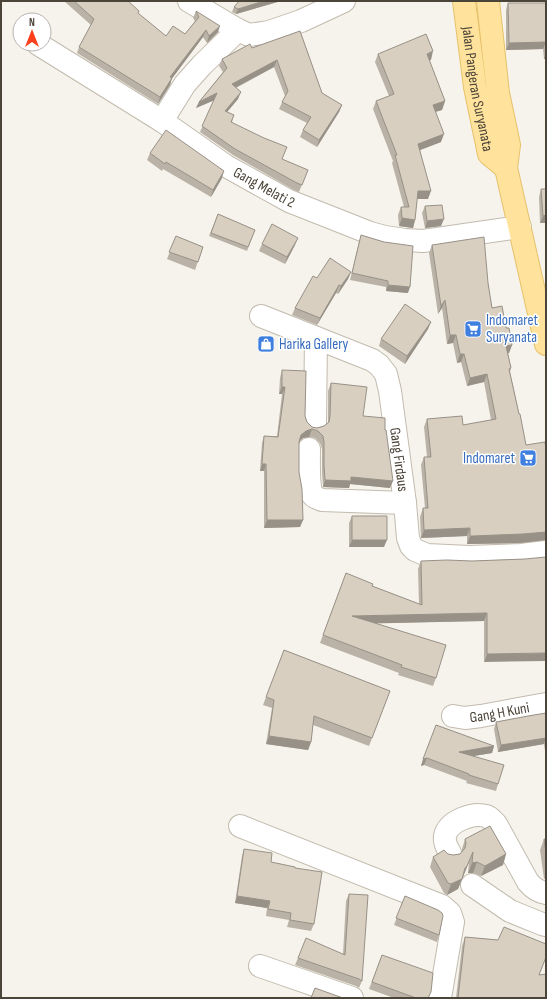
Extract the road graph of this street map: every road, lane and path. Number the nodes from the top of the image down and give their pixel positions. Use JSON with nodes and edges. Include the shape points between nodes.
{"nodes":[{"id":1,"x":189,"y":1,"type":"edge"},
{"id":2,"x":344,"y":1,"type":"edge"},
{"id":3,"x":464,"y":1,"type":"edge"},
{"id":4,"x":488,"y":1,"type":"edge"},
{"id":5,"x":238,"y":30,"type":"junction"},
{"id":6,"x":51,"y":52,"type":"edge"},
{"id":7,"x":162,"y":121,"type":"junction"},
{"id":8,"x":506,"y":168,"type":"junction"},
{"id":9,"x":520,"y":227,"type":"junction"},
{"id":10,"x":261,"y":316,"type":"dead end"},
{"id":11,"x":316,"y":338,"type":"junction"},
{"id":12,"x":546,"y":344,"type":"edge"},
{"id":13,"x":315,"y":423,"type":"dead end"},
{"id":14,"x":309,"y":449,"type":"dead end"},
{"id":15,"x":405,"y":503,"type":"junction"},
{"id":16,"x":546,"y":552,"type":"edge"},
{"id":17,"x":546,"y":704,"type":"edge"},
{"id":18,"x":452,"y":716,"type":"dead end"},
{"id":19,"x":240,"y":826,"type":"dead end"},
{"id":20,"x":450,"y":853,"type":"edge"},
{"id":21,"x":472,"y":885,"type":"dead end"},
{"id":22,"x":546,"y":893,"type":"edge"},
{"id":23,"x":546,"y":925,"type":"edge"},
{"id":24,"x":260,"y":966,"type":"dead end"},
{"id":25,"x":352,"y":998,"type":"edge"},
{"id":26,"x":440,"y":998,"type":"edge"}],
"edges":[{"from":1,"to":5,"type":"street"},
{"from":2,"to":5,"type":"street","via":[[301,21],[269,32],[249,35]]},
{"from":3,"to":8,"type":"main road","name":"Jalan Pangeran Suryanata","via":[[476,87],[489,154]]},
{"from":4,"to":8,"type":"main road","name":"Jalan Pangeran Suryanata","via":[[498,93],[509,145]]},
{"from":5,"to":7,"type":"street","via":[[185,84]]},
{"from":6,"to":7,"type":"street","name":"Gang Melati 2"},
{"from":7,"to":9,"type":"street","name":"Gang Melati 2","via":[[226,166],[289,200],[377,235],[423,241]]},
{"from":8,"to":9,"type":"main road","name":"Jalan Pangeran Suryanata"},
{"from":9,"to":12,"type":"main road","name":"Jalan Pangeran Suryanata"},
{"from":10,"to":11,"type":"street","name":"Gang Firdaus"},
{"from":11,"to":13,"type":"street"},
{"from":11,"to":15,"type":"street","name":"Gang Firdaus","via":[[372,360],[386,374]]},
{"from":14,"to":15,"type":"street","via":[[310,486],[315,498]]},
{"from":15,"to":16,"type":"street","name":"Gang Firdaus","via":[[408,538],[411,546],[418,552],[427,555],[469,556]]},
{"from":17,"to":18,"type":"street","name":"Gang H Kuni","via":[[481,716]]},
{"from":19,"to":26,"type":"street","via":[[442,906],[450,913],[453,922]]},
{"from":20,"to":22,"type":"street","via":[[445,836],[456,821],[467,816],[488,816],[496,824],[528,882],[535,890]]},
{"from":21,"to":23,"type":"street","via":[[510,911]]},
{"from":24,"to":25,"type":"street"}]}
